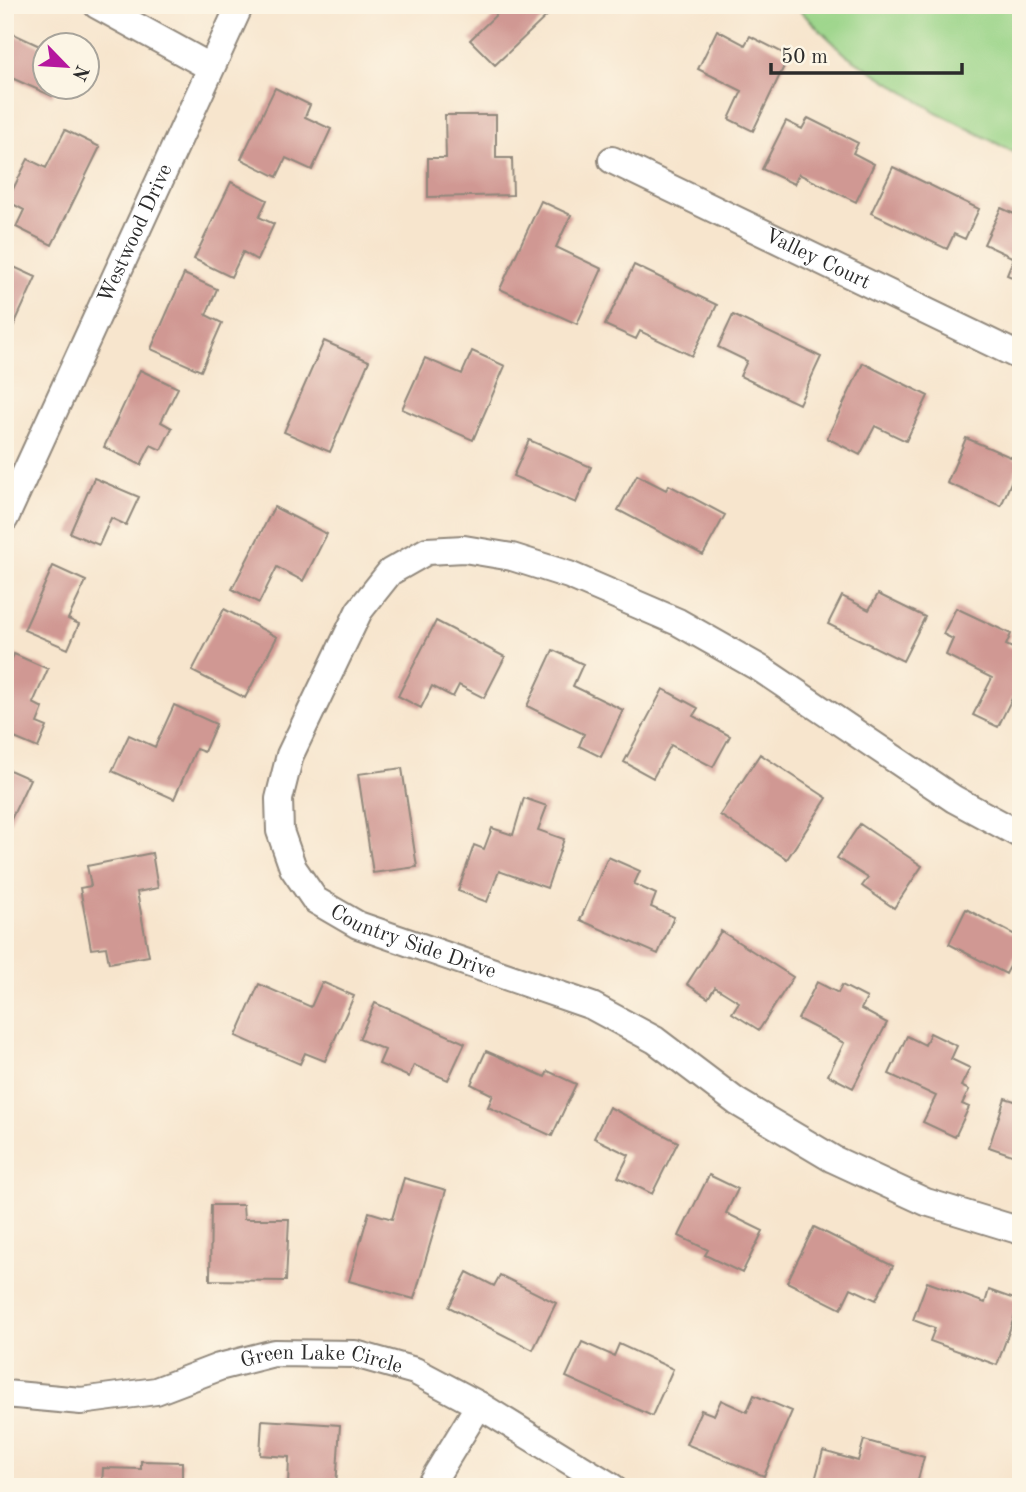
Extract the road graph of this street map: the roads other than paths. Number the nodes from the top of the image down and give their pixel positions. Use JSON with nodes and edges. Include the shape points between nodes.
{"nodes":[{"id":1,"x":97,"y":5,"type":"edge"},
{"id":2,"x":240,"y":5,"type":"edge"},
{"id":3,"x":210,"y":67,"type":"junction"},
{"id":4,"x":612,"y":160,"type":"dead end"},
{"id":5,"x":1021,"y":357,"type":"edge"},
{"id":6,"x":5,"y":518,"type":"edge"},
{"id":7,"x":1021,"y":835,"type":"edge"},
{"id":8,"x":1021,"y":1231,"type":"edge"},
{"id":9,"x":5,"y":1394,"type":"edge"},
{"id":10,"x":479,"y":1405,"type":"junction"},
{"id":11,"x":429,"y":1487,"type":"edge"},
{"id":12,"x":612,"y":1487,"type":"edge"}],
"edges":[{"from":1,"to":3,"type":"street"},
{"from":2,"to":3,"type":"street","name":"Westwood Drive"},
{"from":3,"to":6,"type":"street","name":"Westwood Drive"},
{"from":4,"to":5,"type":"street","name":"Valley Court"},
{"from":7,"to":8,"type":"street","name":"Country Side Drive","via":[[954,799],[761,669],[678,622],[569,575],[512,557],[464,549],[427,551],[390,572],[359,611],[290,755],[279,799],[280,831],[293,868],[315,900],[358,925],[592,1006],[655,1040],[737,1102],[833,1159],[926,1202]]},
{"from":9,"to":10,"type":"street","name":"Green Lake Circle","via":[[81,1401],[156,1391],[219,1367],[274,1353],[355,1354],[415,1370]]},
{"from":10,"to":11,"type":"street"},
{"from":10,"to":12,"type":"street","name":"Green Lake Circle"}]}
